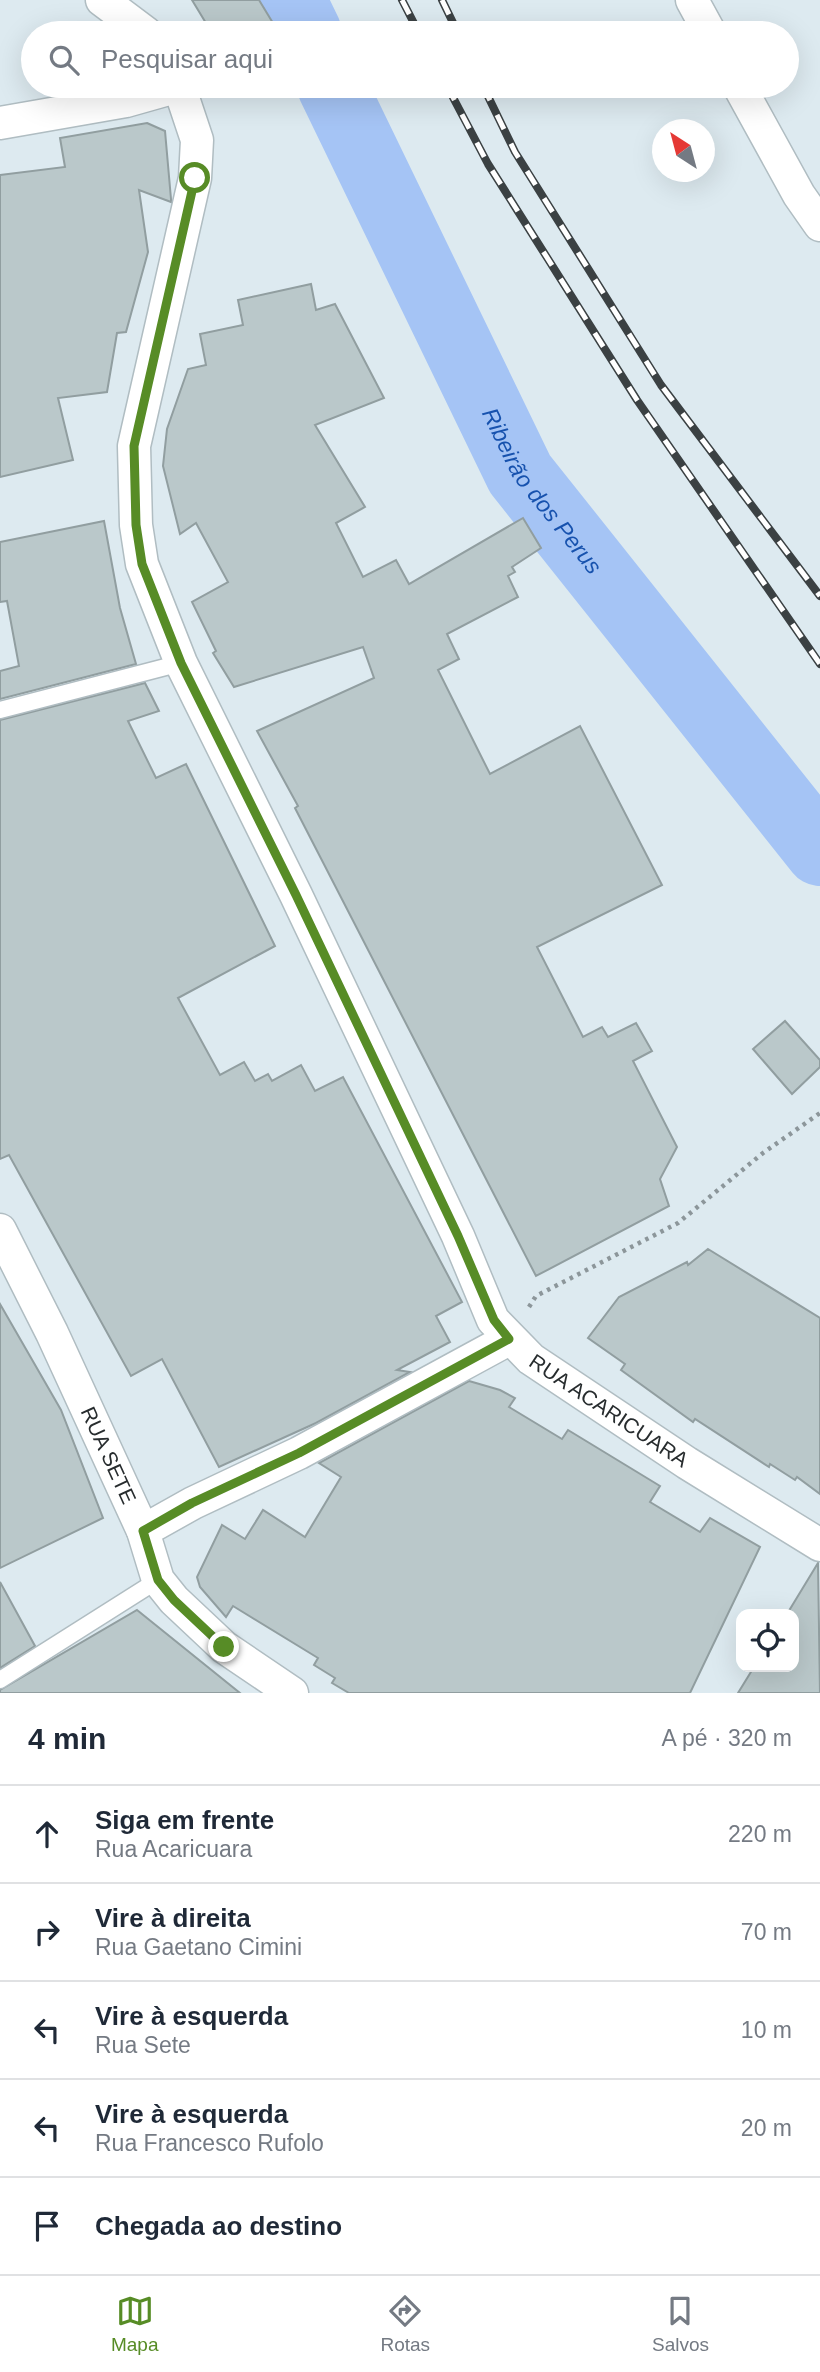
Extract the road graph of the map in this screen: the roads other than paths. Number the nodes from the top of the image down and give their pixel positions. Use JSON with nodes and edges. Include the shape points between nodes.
{"nodes":[{"id":1,"x":102,"y":0,"type":"edge"},
{"id":2,"x":692,"y":0,"type":"edge"},
{"id":3,"x":130,"y":21,"type":"edge"},
{"id":4,"x":703,"y":21,"type":"edge"},
{"id":5,"x":137,"y":98,"type":"edge"},
{"id":6,"x":183,"y":98,"type":"edge"},
{"id":7,"x":746,"y":98,"type":"edge"},
{"id":8,"x":0,"y":123,"type":"edge"},
{"id":9,"x":820,"y":225,"type":"edge"},
{"id":10,"x":181,"y":663,"type":"junction"},
{"id":11,"x":0,"y":710,"type":"edge"},
{"id":12,"x":0,"y":1230,"type":"edge"},
{"id":13,"x":509,"y":1339,"type":"junction"},
{"id":14,"x":143,"y":1531,"type":"junction"},
{"id":15,"x":820,"y":1545,"type":"edge"},
{"id":16,"x":158,"y":1580,"type":"junction"},
{"id":17,"x":0,"y":1680,"type":"edge"},
{"id":18,"x":292,"y":1693,"type":"edge"}],
"edges":[{"from":1,"to":3,"type":"street"},
{"from":2,"to":4,"type":"street"},
{"from":5,"to":8,"type":"street"},
{"from":6,"to":10,"type":"street","name":"RUA ACARICUARA","via":[[197,140],[195,178],[134,446],[142,564]]},
{"from":7,"to":9,"type":"street"},
{"from":10,"to":11,"type":"lane"},
{"from":10,"to":13,"type":"street","name":"RUA ACARICUARA","via":[[302,907],[494,1320]]},
{"from":12,"to":14,"type":"street","name":"RUA SETE"},
{"from":13,"to":14,"type":"street"},
{"from":13,"to":15,"type":"street","name":"RUA ACARICUARA","via":[[531,1360]]},
{"from":14,"to":16,"type":"street","name":"RUA SETE"},
{"from":16,"to":17,"type":"lane"},
{"from":16,"to":18,"type":"street","via":[[224,1647]]}]}
